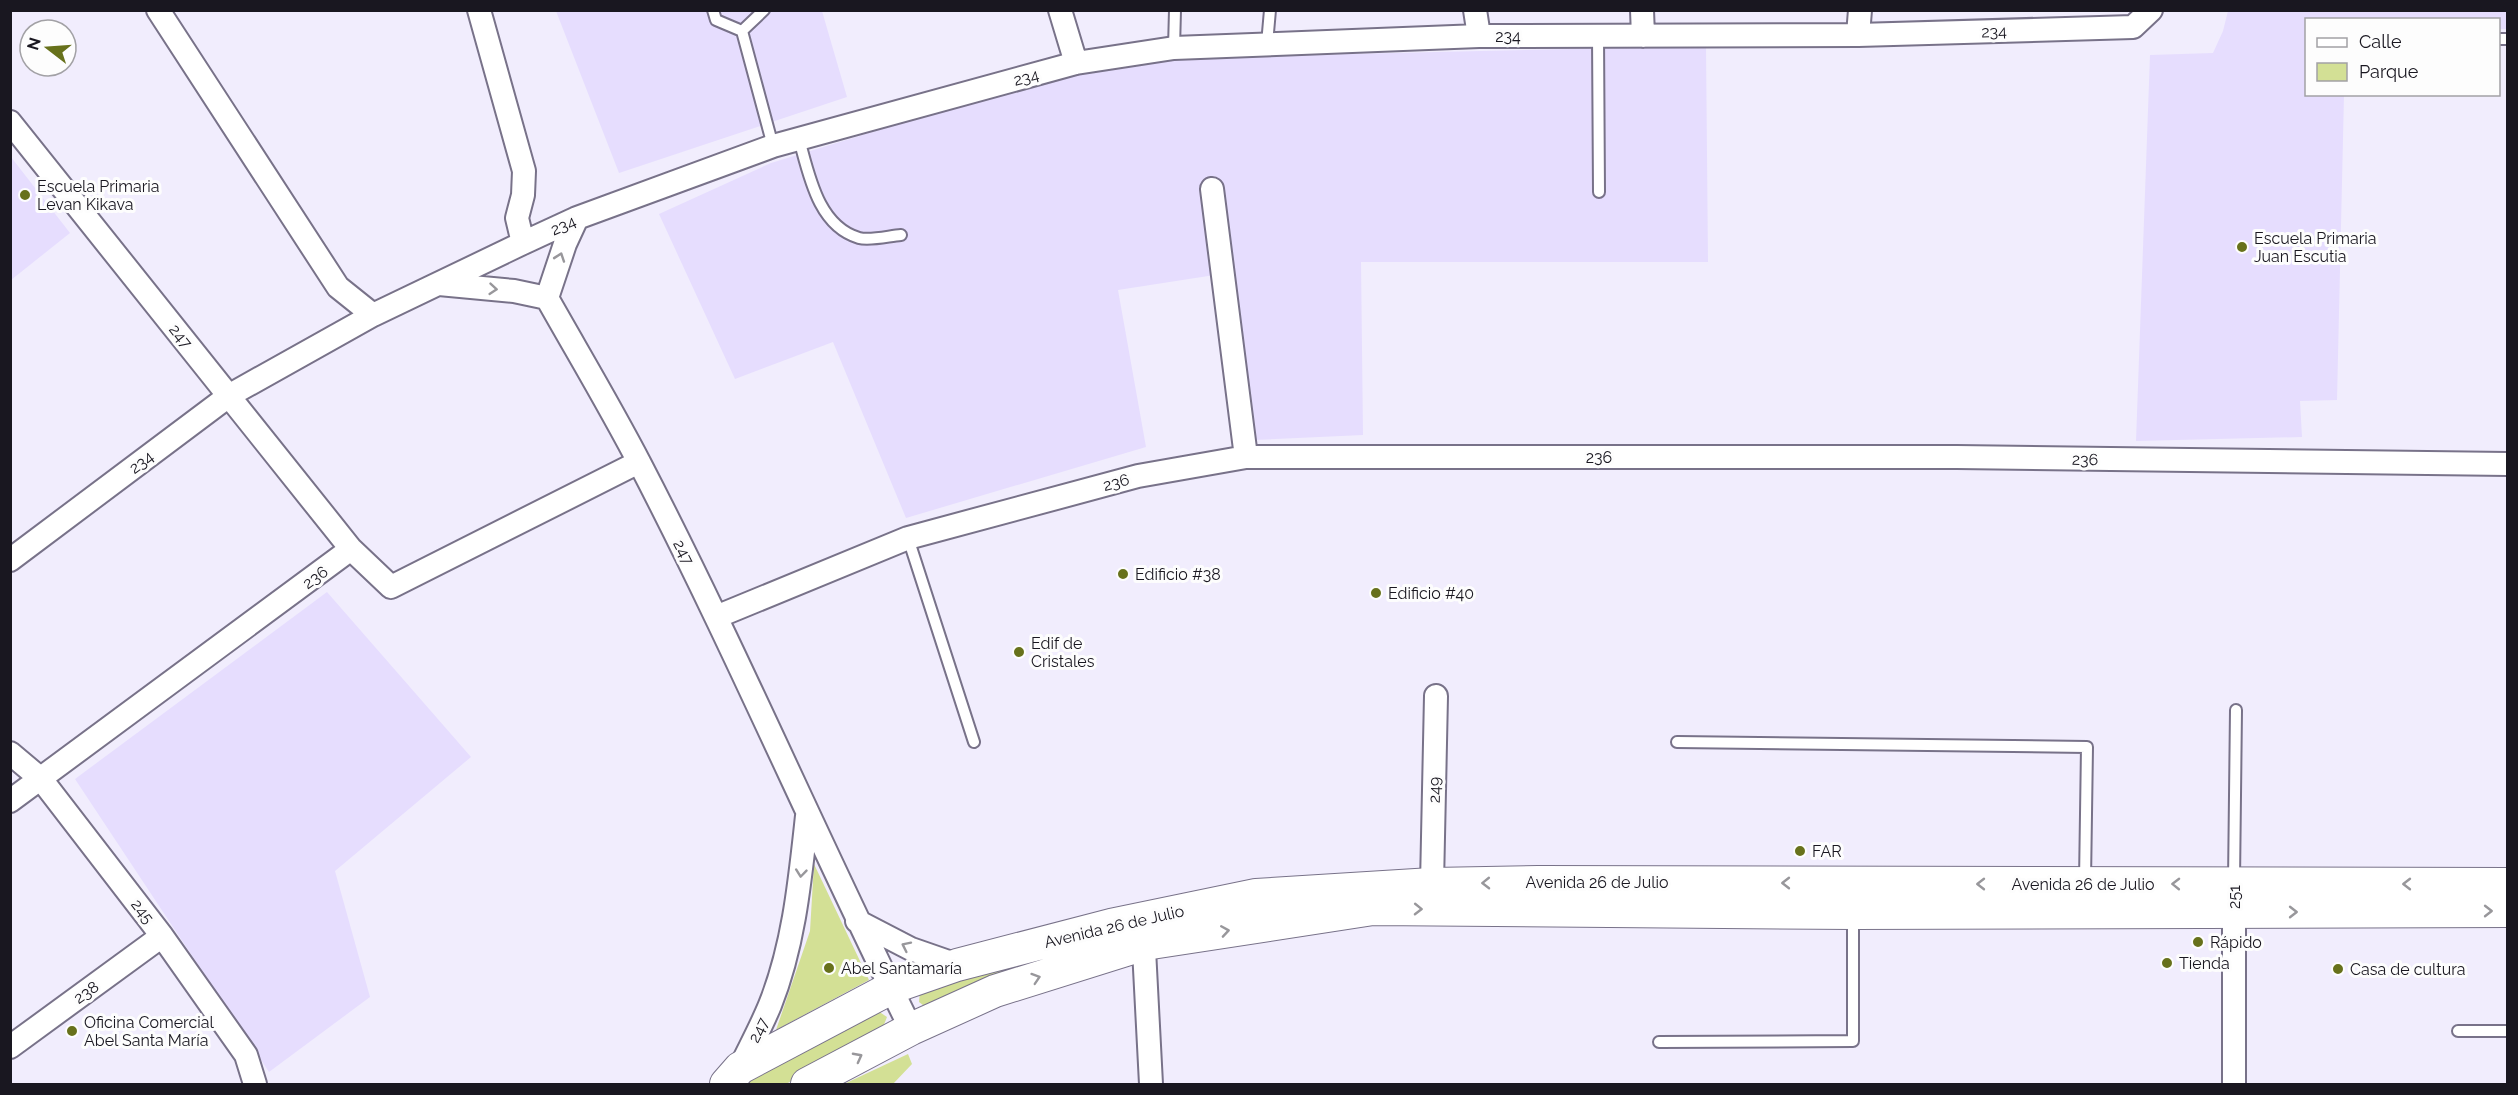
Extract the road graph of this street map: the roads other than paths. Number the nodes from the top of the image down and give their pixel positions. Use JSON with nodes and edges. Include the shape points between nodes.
{"nodes":[{"id":1,"x":158,"y":10,"type":"edge"},
{"id":2,"x":479,"y":10,"type":"edge"},
{"id":3,"x":713,"y":10,"type":"edge"},
{"id":4,"x":764,"y":10,"type":"edge"},
{"id":5,"x":1060,"y":10,"type":"edge"},
{"id":6,"x":1175,"y":10,"type":"edge"},
{"id":7,"x":1270,"y":10,"type":"edge"},
{"id":8,"x":1475,"y":10,"type":"edge"},
{"id":9,"x":1642,"y":10,"type":"edge"},
{"id":10,"x":1860,"y":10,"type":"edge"},
{"id":11,"x":2151,"y":10,"type":"edge"},
{"id":12,"x":742,"y":30,"type":"junction"},
{"id":13,"x":1858,"y":35,"type":"junction"},
{"id":14,"x":1479,"y":36,"type":"junction"},
{"id":15,"x":1598,"y":36,"type":"junction"},
{"id":16,"x":1643,"y":36,"type":"junction"},
{"id":17,"x":1268,"y":44,"type":"junction"},
{"id":18,"x":1174,"y":48,"type":"junction"},
{"id":19,"x":1076,"y":63,"type":"junction"},
{"id":20,"x":10,"y":122,"type":"edge"},
{"id":21,"x":799,"y":139,"type":"junction"},
{"id":22,"x":773,"y":146,"type":"junction"},
{"id":23,"x":1212,"y":189,"type":"dead end"},
{"id":24,"x":1599,"y":192,"type":"dead end"},
{"id":25,"x":577,"y":218,"type":"junction"},
{"id":26,"x":901,"y":235,"type":"dead end"},
{"id":27,"x":523,"y":243,"type":"junction"},
{"id":28,"x":439,"y":284,"type":"junction"},
{"id":29,"x":547,"y":298,"type":"junction"},
{"id":30,"x":373,"y":315,"type":"junction"},
{"id":31,"x":230,"y":396,"type":"junction"},
{"id":32,"x":1246,"y":458,"type":"junction"},
{"id":33,"x":639,"y":462,"type":"junction"},
{"id":34,"x":2508,"y":464,"type":"edge"},
{"id":35,"x":908,"y":538,"type":"junction"},
{"id":36,"x":351,"y":549,"type":"junction"},
{"id":37,"x":10,"y":560,"type":"edge"},
{"id":38,"x":716,"y":616,"type":"junction"},
{"id":39,"x":1436,"y":696,"type":"dead end"},
{"id":40,"x":2236,"y":710,"type":"dead end"},
{"id":41,"x":974,"y":742,"type":"dead end"},
{"id":42,"x":1677,"y":742,"type":"dead end"},
{"id":43,"x":10,"y":753,"type":"edge"},
{"id":44,"x":41,"y":779,"type":"junction"},
{"id":45,"x":10,"y":801,"type":"edge"},
{"id":46,"x":807,"y":815,"type":"junction"},
{"id":47,"x":2085,"y":882,"type":"junction"},
{"id":48,"x":1432,"y":884,"type":"junction"},
{"id":49,"x":2508,"y":884,"type":"edge"},
{"id":50,"x":2234,"y":899,"type":"junction"},
{"id":51,"x":2508,"y":911,"type":"edge"},
{"id":52,"x":1853,"y":913,"type":"junction"},
{"id":53,"x":857,"y":921,"type":"junction"},
{"id":54,"x":1144,"y":931,"type":"junction"},
{"id":55,"x":162,"y":936,"type":"junction"},
{"id":56,"x":957,"y":965,"type":"junction"},
{"id":57,"x":891,"y":988,"type":"junction"},
{"id":58,"x":911,"y":1029,"type":"junction"},
{"id":59,"x":2508,"y":1031,"type":"edge"},
{"id":60,"x":2458,"y":1032,"type":"dead end"},
{"id":61,"x":1659,"y":1041,"type":"dead end"},
{"id":62,"x":10,"y":1047,"type":"edge"},
{"id":63,"x":733,"y":1076,"type":"edge"},
{"id":64,"x":255,"y":1084,"type":"edge"},
{"id":65,"x":807,"y":1084,"type":"edge"},
{"id":66,"x":1151,"y":1084,"type":"edge"},
{"id":67,"x":2234,"y":1084,"type":"edge"}],
"edges":[{"from":1,"to":30,"type":"street","via":[[338,287]]},
{"from":2,"to":27,"type":"street","via":[[524,171],[517,218]]},
{"from":3,"to":12,"type":"lane","via":[[716,20]]},
{"from":4,"to":12,"type":"lane"},
{"from":5,"to":19,"type":"street"},
{"from":6,"to":18,"type":"lane"},
{"from":7,"to":17,"type":"lane"},
{"from":8,"to":14,"type":"street"},
{"from":9,"to":16,"type":"street"},
{"from":10,"to":13,"type":"street"},
{"from":11,"to":13,"type":"street","name":"234","via":[[2133,27]]},
{"from":12,"to":22,"type":"lane"},
{"from":13,"to":16,"type":"street","name":"234"},
{"from":14,"to":15,"type":"street","name":"234"},
{"from":14,"to":17,"type":"street","name":"234"},
{"from":15,"to":16,"type":"street","name":"234"},
{"from":15,"to":24,"type":"lane"},
{"from":17,"to":18,"type":"street","name":"234"},
{"from":18,"to":19,"type":"street","name":"234"},
{"from":19,"to":21,"type":"street","name":"234"},
{"from":20,"to":31,"type":"street","name":"247"},
{"from":21,"to":22,"type":"street","name":"234"},
{"from":21,"to":26,"type":"lane","via":[[813,189],[835,226],[861,239]]},
{"from":22,"to":25,"type":"street","name":"234"},
{"from":23,"to":32,"type":"street"},
{"from":25,"to":27,"type":"street","name":"234"},
{"from":29,"to":25,"type":"street","one_way":true},
{"from":27,"to":28,"type":"street","name":"234"},
{"from":28,"to":29,"type":"street","one_way":true},
{"from":28,"to":30,"type":"street","name":"234"},
{"from":29,"to":33,"type":"street","name":"247"},
{"from":30,"to":31,"type":"street","name":"234"},
{"from":31,"to":36,"type":"street","name":"247"},
{"from":31,"to":37,"type":"street","name":"234"},
{"from":32,"to":34,"type":"street","name":"236","via":[[1957,457]]},
{"from":32,"to":35,"type":"street","name":"236","via":[[1138,476]]},
{"from":33,"to":36,"type":"street","via":[[391,587]]},
{"from":33,"to":38,"type":"street","name":"247"},
{"from":35,"to":38,"type":"street","name":"236"},
{"from":35,"to":41,"type":"lane"},
{"from":36,"to":44,"type":"street","name":"236"},
{"from":38,"to":46,"type":"street","name":"247"},
{"from":39,"to":48,"type":"street","name":"249"},
{"from":40,"to":50,"type":"lane","name":"251"},
{"from":42,"to":47,"type":"lane","via":[[2086,747]]},
{"from":43,"to":44,"type":"street","name":"245"},
{"from":44,"to":45,"type":"street","name":"236"},
{"from":44,"to":55,"type":"street","name":"245"},
{"from":46,"to":53,"type":"street","name":"247"},
{"from":46,"to":63,"type":"street","name":"247","one_way":true,"via":[[798,901],[785,955],[770,1005]]},
{"from":47,"to":48,"type":"street","name":"Avenida 26 de Julio","one_way":true},
{"from":50,"to":47,"type":"street","name":"Avenida 26 de Julio","one_way":true},
{"from":48,"to":54,"type":"street","name":"Avenida 26 de Julio","via":[[1256,895]]},
{"from":49,"to":50,"type":"street","name":"Avenida 26 de Julio","one_way":true},
{"from":50,"to":51,"type":"street","name":"Avenida 26 de Julio","one_way":true},
{"from":50,"to":52,"type":"street","name":"Avenida 26 de Julio"},
{"from":50,"to":67,"type":"street","name":"251"},
{"from":54,"to":52,"type":"street","name":"Avenida 26 de Julio","one_way":true,"via":[[1373,909]]},
{"from":52,"to":61,"type":"lane","via":[[1853,1041]]},
{"from":56,"to":53,"type":"street","one_way":true,"via":[[911,949]]},
{"from":53,"to":57,"type":"street","name":"247"},
{"from":54,"to":56,"type":"street","name":"Avenida 26 de Julio"},
{"from":58,"to":54,"type":"street","name":"Avenida 26 de Julio","one_way":true},
{"from":54,"to":66,"type":"street"},
{"from":55,"to":62,"type":"street","name":"238"},
{"from":55,"to":64,"type":"street","name":"245","via":[[246,1054]]},
{"from":56,"to":57,"type":"street","name":"Avenida 26 de Julio"},
{"from":57,"to":58,"type":"street","name":"247"},
{"from":57,"to":63,"type":"street","name":"Avenida 26 de Julio"},
{"from":65,"to":58,"type":"street","name":"Avenida 26 de Julio","one_way":true},
{"from":59,"to":60,"type":"lane"}]}
